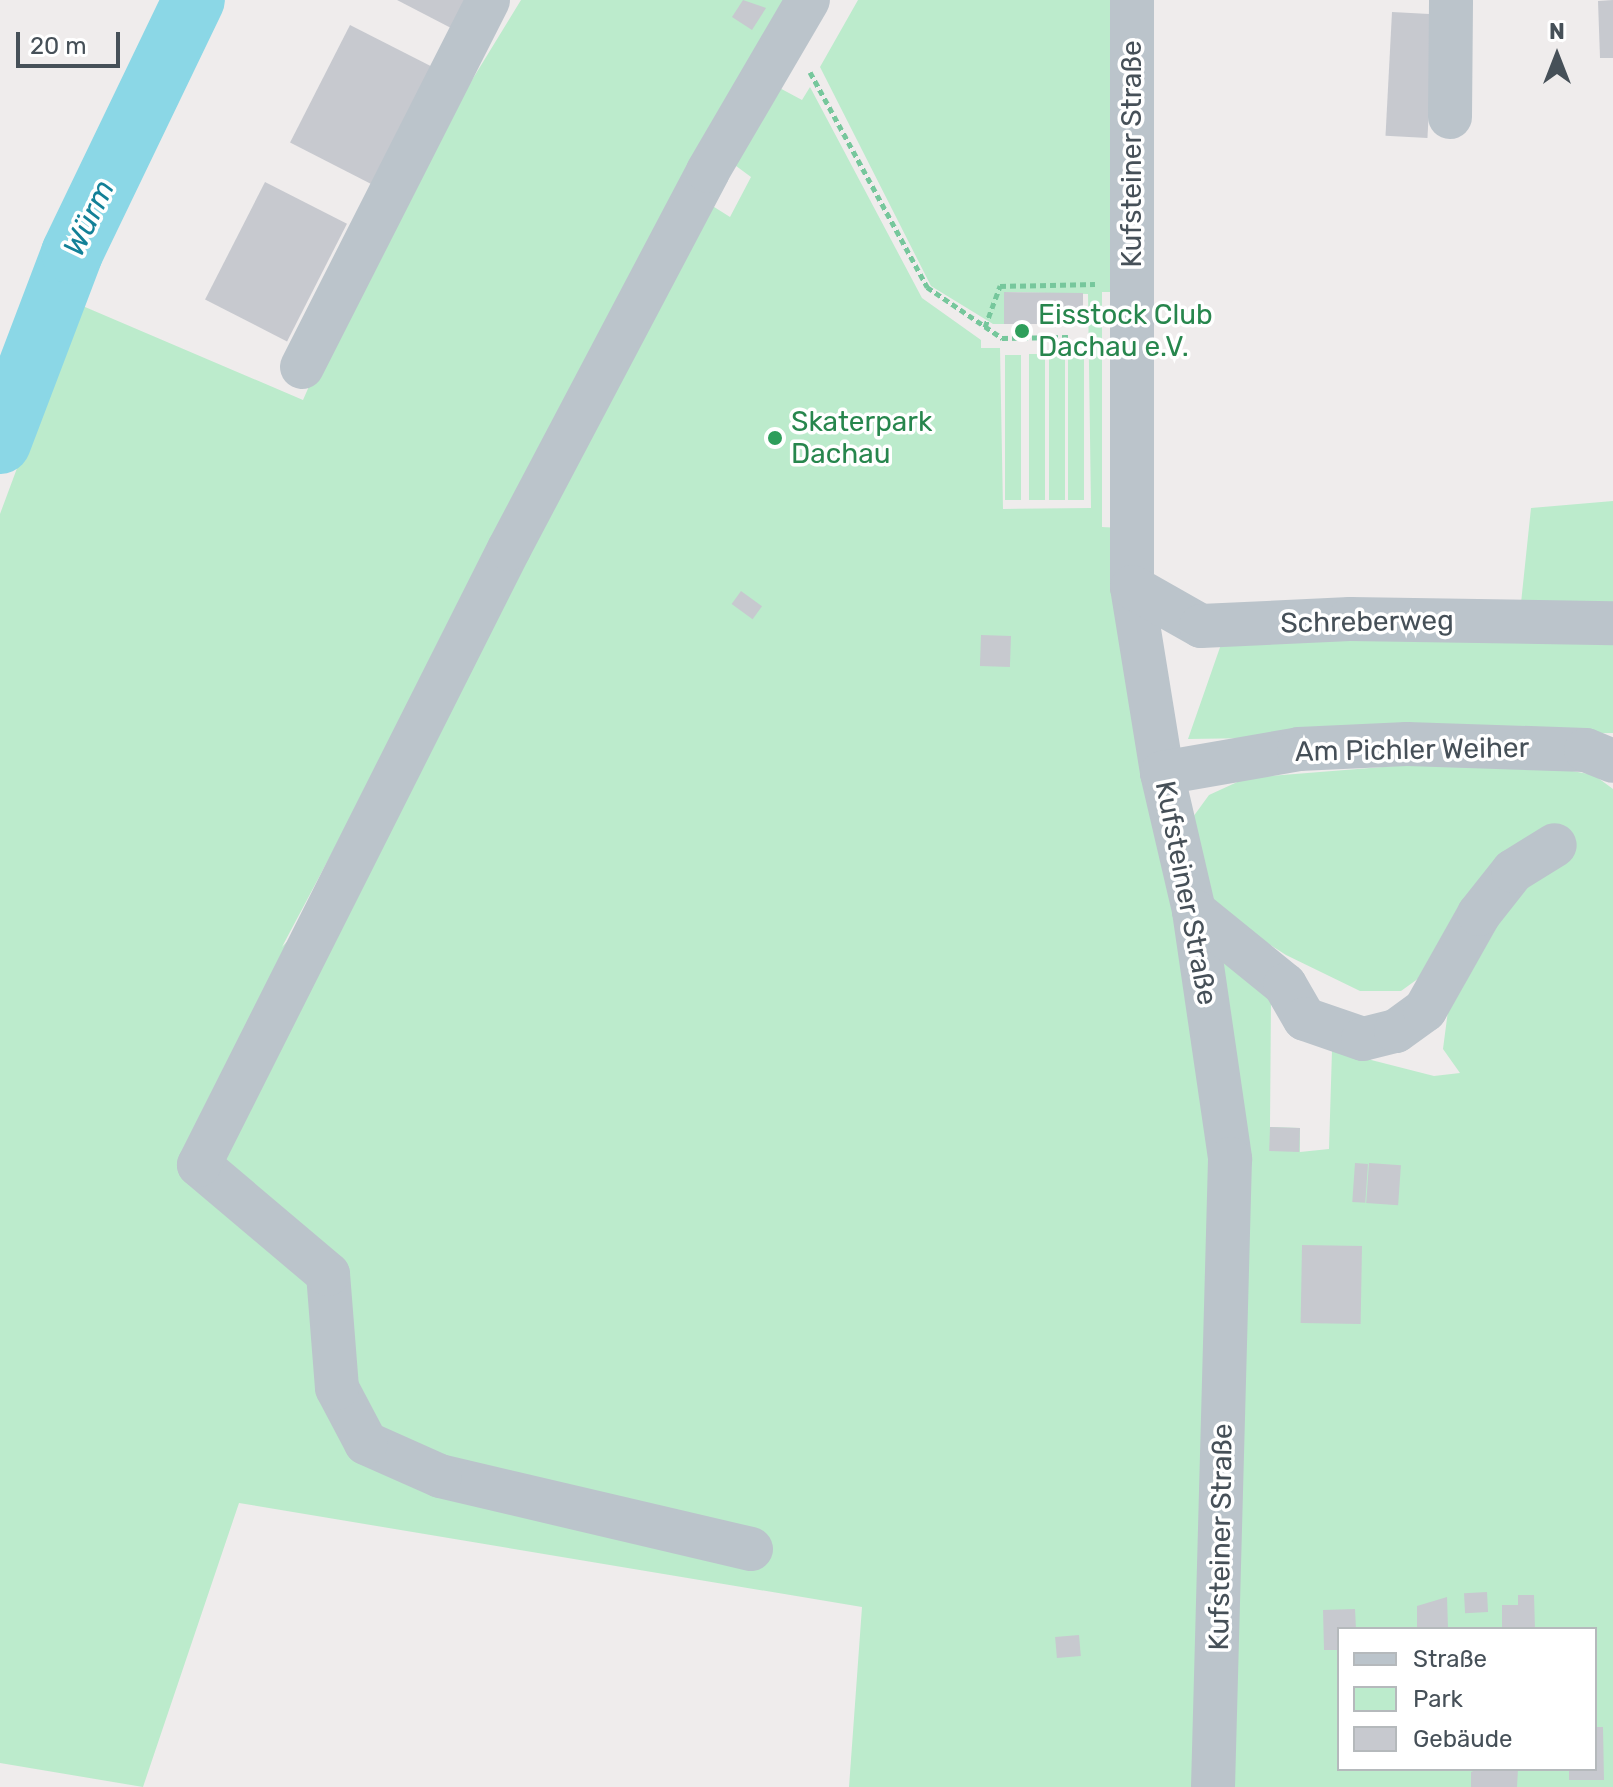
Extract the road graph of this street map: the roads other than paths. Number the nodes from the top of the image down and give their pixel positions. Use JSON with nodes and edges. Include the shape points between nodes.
{"nodes":[{"id":1,"x":488,"y":0,"type":"edge"},
{"id":2,"x":1132,"y":0,"type":"edge"},
{"id":3,"x":1451,"y":0,"type":"edge"},
{"id":4,"x":799,"y":18,"type":"edge"},
{"id":5,"x":1450,"y":117,"type":"dead end"},
{"id":6,"x":302,"y":367,"type":"dead end"},
{"id":7,"x":1132,"y":587,"type":"junction"},
{"id":8,"x":1613,"y":623,"type":"edge"},
{"id":9,"x":1613,"y":761,"type":"edge"},
{"id":10,"x":1162,"y":773,"type":"junction"},
{"id":11,"x":1555,"y":845,"type":"dead end"},
{"id":12,"x":1194,"y":911,"type":"junction"},
{"id":13,"x":751,"y":1549,"type":"dead end"},
{"id":14,"x":1213,"y":1787,"type":"edge"}],
"edges":[{"from":1,"to":6,"type":"street"},
{"from":2,"to":7,"type":"street","name":"Kufsteiner Straße"},
{"from":3,"to":5,"type":"street"},
{"from":4,"to":13,"type":"street","via":[[708,171],[509,549],[199,1165],[328,1274],[337,1388],[366,1443],[440,1476]]},
{"from":7,"to":8,"type":"street","name":"Schreberweg","via":[[1201,626],[1350,619]]},
{"from":7,"to":10,"type":"street","name":"Kufsteiner Straße"},
{"from":9,"to":10,"type":"street","name":"Am Pichler Weiher","via":[[1586,750],[1407,744],[1299,749]]},
{"from":10,"to":12,"type":"street","name":"Kufsteiner Straße"},
{"from":11,"to":12,"type":"street","via":[[1513,871],[1479,914],[1425,1010],[1396,1031],[1363,1039],[1305,1019],[1285,985]]},
{"from":12,"to":14,"type":"street","name":"Kufsteiner Straße","via":[[1230,1159]]}]}
